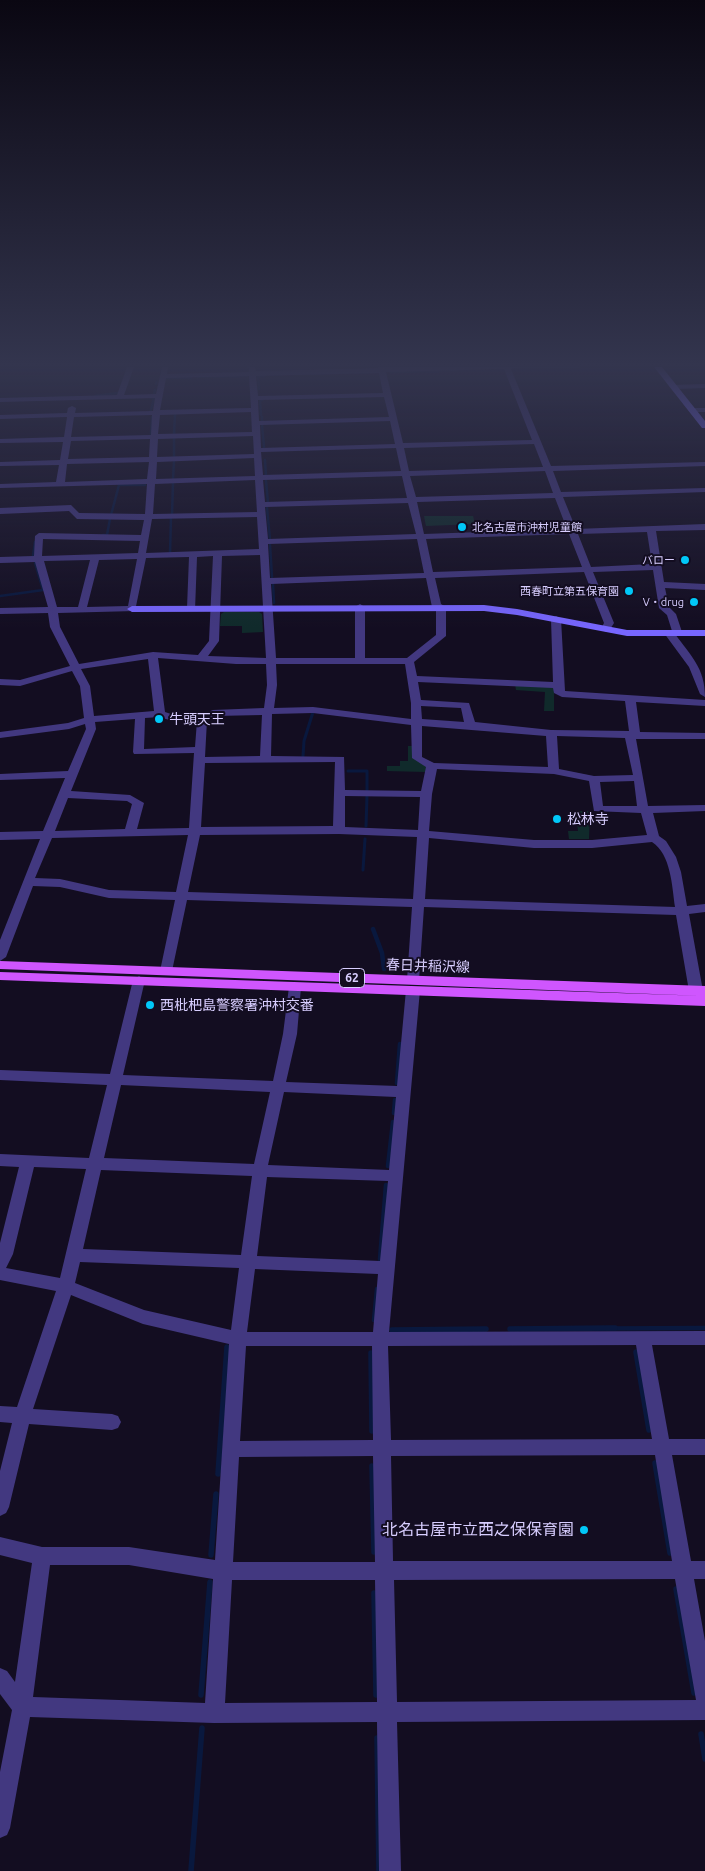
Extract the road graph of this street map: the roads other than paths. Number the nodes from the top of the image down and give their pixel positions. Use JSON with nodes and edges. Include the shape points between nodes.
{"nodes":[{"id":1,"x":64,"y":454,"type":"edge"},
{"id":2,"x":153,"y":454,"type":"edge"},
{"id":3,"x":237,"y":454,"type":"edge"},
{"id":4,"x":257,"y":454,"type":"edge"},
{"id":5,"x":403,"y":454,"type":"edge"},
{"id":6,"x":541,"y":454,"type":"edge"},
{"id":7,"x":153,"y":460,"type":"junction"},
{"id":8,"x":63,"y":462,"type":"junction"},
{"id":9,"x":0,"y":464,"type":"edge"},
{"id":10,"x":705,"y":464,"type":"edge"},
{"id":11,"x":548,"y":469,"type":"junction"},
{"id":12,"x":408,"y":473,"type":"junction"},
{"id":13,"x":259,"y":478,"type":"junction"},
{"id":14,"x":152,"y":482,"type":"junction"},
{"id":15,"x":60,"y":485,"type":"junction"},
{"id":16,"x":0,"y":486,"type":"edge"},
{"id":17,"x":705,"y":490,"type":"edge"},
{"id":18,"x":559,"y":495,"type":"junction"},
{"id":19,"x":412,"y":500,"type":"junction"},
{"id":20,"x":261,"y":510,"type":"junction"},
{"id":21,"x":0,"y":511,"type":"edge"},
{"id":22,"x":148,"y":517,"type":"junction"},
{"id":23,"x":705,"y":527,"type":"edge"},
{"id":24,"x":651,"y":529,"type":"junction"},
{"id":25,"x":572,"y":531,"type":"junction"},
{"id":26,"x":420,"y":536,"type":"junction"},
{"id":27,"x":144,"y":538,"type":"junction"},
{"id":28,"x":263,"y":542,"type":"junction"},
{"id":29,"x":263,"y":552,"type":"junction"},
{"id":30,"x":218,"y":554,"type":"junction"},
{"id":31,"x":194,"y":555,"type":"junction"},
{"id":32,"x":142,"y":557,"type":"junction"},
{"id":33,"x":95,"y":558,"type":"junction"},
{"id":34,"x":38,"y":559,"type":"junction"},
{"id":35,"x":0,"y":560,"type":"edge"},
{"id":36,"x":657,"y":567,"type":"junction"},
{"id":37,"x":587,"y":570,"type":"junction"},
{"id":38,"x":430,"y":576,"type":"junction"},
{"id":39,"x":265,"y":581,"type":"junction"},
{"id":40,"x":660,"y":585,"type":"junction"},
{"id":41,"x":705,"y":587,"type":"edge"},
{"id":42,"x":360,"y":607,"type":"junction"},
{"id":43,"x":439,"y":607,"type":"junction"},
{"id":44,"x":192,"y":608,"type":"junction"},
{"id":45,"x":218,"y":608,"type":"junction"},
{"id":46,"x":266,"y":608,"type":"junction"},
{"id":47,"x":132,"y":609,"type":"junction"},
{"id":48,"x":0,"y":610,"type":"edge"},
{"id":49,"x":52,"y":610,"type":"junction"},
{"id":50,"x":82,"y":610,"type":"junction"},
{"id":51,"x":556,"y":619,"type":"junction"},
{"id":52,"x":606,"y":629,"type":"junction"},
{"id":53,"x":673,"y":632,"type":"junction"},
{"id":54,"x":705,"y":633,"type":"edge"},
{"id":55,"x":153,"y":655,"type":"junction"},
{"id":56,"x":202,"y":658,"type":"junction"},
{"id":57,"x":271,"y":661,"type":"junction"},
{"id":58,"x":360,"y":661,"type":"junction"},
{"id":59,"x":409,"y":661,"type":"junction"},
{"id":60,"x":76,"y":667,"type":"junction"},
{"id":61,"x":413,"y":679,"type":"junction"},
{"id":62,"x":0,"y":682,"type":"edge"},
{"id":63,"x":558,"y":685,"type":"junction"},
{"id":64,"x":704,"y":688,"type":"edge"},
{"id":65,"x":630,"y":697,"type":"junction"},
{"id":66,"x":705,"y":703,"type":"edge"},
{"id":67,"x":416,"y":704,"type":"junction"},
{"id":68,"x":268,"y":710,"type":"junction"},
{"id":69,"x":160,"y":714,"type":"junction"},
{"id":70,"x":140,"y":716,"type":"junction"},
{"id":71,"x":202,"y":718,"type":"junction"},
{"id":72,"x":91,"y":719,"type":"junction"},
{"id":73,"x":417,"y":722,"type":"junction"},
{"id":74,"x":470,"y":725,"type":"junction"},
{"id":75,"x":551,"y":733,"type":"junction"},
{"id":76,"x":0,"y":734,"type":"edge"},
{"id":77,"x":632,"y":736,"type":"junction"},
{"id":78,"x":705,"y":736,"type":"edge"},
{"id":79,"x":200,"y":755,"type":"junction"},
{"id":80,"x":265,"y":760,"type":"junction"},
{"id":81,"x":432,"y":766,"type":"junction"},
{"id":82,"x":554,"y":772,"type":"junction"},
{"id":83,"x":73,"y":774,"type":"junction"},
{"id":84,"x":0,"y":777,"type":"edge"},
{"id":85,"x":639,"y":778,"type":"junction"},
{"id":86,"x":594,"y":779,"type":"junction"},
{"id":87,"x":65,"y":794,"type":"junction"},
{"id":88,"x":339,"y":794,"type":"junction"},
{"id":89,"x":426,"y":794,"type":"junction"},
{"id":90,"x":705,"y":808,"type":"edge"},
{"id":91,"x":644,"y":810,"type":"junction"},
{"id":92,"x":339,"y":830,"type":"junction"},
{"id":93,"x":196,"y":831,"type":"junction"},
{"id":94,"x":130,"y":832,"type":"junction"},
{"id":95,"x":48,"y":834,"type":"junction"},
{"id":96,"x":424,"y":834,"type":"junction"},
{"id":97,"x":0,"y":836,"type":"edge"},
{"id":98,"x":654,"y":838,"type":"junction"},
{"id":99,"x":28,"y":882,"type":"junction"},
{"id":100,"x":182,"y":895,"type":"junction"},
{"id":101,"x":419,"y":904,"type":"junction"},
{"id":102,"x":705,"y":908,"type":"edge"},
{"id":103,"x":681,"y":911,"type":"junction"},
{"id":104,"x":0,"y":957,"type":"edge"},
{"id":105,"x":0,"y":965,"type":"edge"},
{"id":106,"x":166,"y":971,"type":"junction"},
{"id":107,"x":0,"y":976,"type":"edge"},
{"id":108,"x":139,"y":980,"type":"junction"},
{"id":109,"x":413,"y":985,"type":"junction"},
{"id":110,"x":295,"y":987,"type":"junction"},
{"id":111,"x":702,"y":994,"type":"edge"},
{"id":112,"x":0,"y":1075,"type":"edge"},
{"id":113,"x":117,"y":1080,"type":"junction"},
{"id":114,"x":278,"y":1087,"type":"junction"},
{"id":115,"x":404,"y":1092,"type":"junction"},
{"id":116,"x":0,"y":1160,"type":"edge"},
{"id":117,"x":28,"y":1161,"type":"junction"},
{"id":118,"x":95,"y":1164,"type":"junction"},
{"id":119,"x":260,"y":1170,"type":"junction"},
{"id":120,"x":397,"y":1176,"type":"junction"},
{"id":121,"x":73,"y":1255,"type":"junction"},
{"id":122,"x":247,"y":1261,"type":"junction"},
{"id":123,"x":0,"y":1264,"type":"edge"},
{"id":124,"x":388,"y":1268,"type":"junction"},
{"id":125,"x":0,"y":1273,"type":"edge"},
{"id":126,"x":66,"y":1286,"type":"junction"},
{"id":127,"x":643,"y":1338,"type":"junction"},
{"id":128,"x":705,"y":1338,"type":"edge"},
{"id":129,"x":238,"y":1339,"type":"junction"},
{"id":130,"x":380,"y":1340,"type":"junction"},
{"id":131,"x":0,"y":1414,"type":"edge"},
{"id":132,"x":22,"y":1417,"type":"junction"},
{"id":133,"x":112,"y":1422,"type":"dead end"},
{"id":134,"x":662,"y":1447,"type":"junction"},
{"id":135,"x":705,"y":1447,"type":"edge"},
{"id":136,"x":382,"y":1448,"type":"junction"},
{"id":137,"x":231,"y":1449,"type":"junction"},
{"id":138,"x":0,"y":1507,"type":"edge"},
{"id":139,"x":0,"y":1546,"type":"edge"},
{"id":140,"x":42,"y":1556,"type":"junction"},
{"id":141,"x":683,"y":1570,"type":"junction"},
{"id":142,"x":705,"y":1570,"type":"edge"},
{"id":143,"x":223,"y":1571,"type":"junction"},
{"id":144,"x":385,"y":1571,"type":"junction"},
{"id":145,"x":0,"y":1678,"type":"edge"},
{"id":146,"x":705,"y":1697,"type":"edge"},
{"id":147,"x":22,"y":1707,"type":"junction"},
{"id":148,"x":705,"y":1710,"type":"edge"},
{"id":149,"x":387,"y":1712,"type":"junction"},
{"id":150,"x":214,"y":1713,"type":"junction"},
{"id":151,"x":0,"y":1828,"type":"edge"},
{"id":152,"x":390,"y":1871,"type":"edge"}],
"edges":[{"from":1,"to":8,"type":"street"},
{"from":2,"to":7,"type":"street"},
{"from":3,"to":7,"type":"street"},
{"from":4,"to":13,"type":"street"},
{"from":5,"to":12,"type":"street"},
{"from":6,"to":11,"type":"street"},
{"from":7,"to":8,"type":"street"},
{"from":7,"to":14,"type":"street"},
{"from":8,"to":9,"type":"street"},
{"from":8,"to":15,"type":"street"},
{"from":10,"to":11,"type":"street"},
{"from":11,"to":12,"type":"street"},
{"from":11,"to":18,"type":"street"},
{"from":12,"to":13,"type":"street"},
{"from":12,"to":19,"type":"street"},
{"from":13,"to":14,"type":"street"},
{"from":13,"to":20,"type":"street"},
{"from":14,"to":15,"type":"street"},
{"from":14,"to":22,"type":"street"},
{"from":15,"to":16,"type":"street"},
{"from":17,"to":18,"type":"street"},
{"from":18,"to":19,"type":"street"},
{"from":18,"to":25,"type":"street"},
{"from":19,"to":20,"type":"street"},
{"from":19,"to":26,"type":"street"},
{"from":20,"to":22,"type":"street"},
{"from":20,"to":28,"type":"street"},
{"from":21,"to":22,"type":"street","via":[[70,508],[77,516]]},
{"from":22,"to":27,"type":"street"},
{"from":23,"to":24,"type":"street"},
{"from":24,"to":25,"type":"street"},
{"from":24,"to":36,"type":"street"},
{"from":25,"to":26,"type":"street"},
{"from":25,"to":37,"type":"street"},
{"from":26,"to":28,"type":"street"},
{"from":26,"to":38,"type":"street"},
{"from":27,"to":32,"type":"street"},
{"from":27,"to":34,"type":"street","via":[[40,536]]},
{"from":28,"to":29,"type":"street"},
{"from":29,"to":30,"type":"street"},
{"from":29,"to":39,"type":"street"},
{"from":30,"to":31,"type":"street"},
{"from":30,"to":45,"type":"street"},
{"from":31,"to":32,"type":"street"},
{"from":31,"to":44,"type":"street"},
{"from":32,"to":33,"type":"street"},
{"from":32,"to":47,"type":"street"},
{"from":33,"to":34,"type":"street"},
{"from":33,"to":50,"type":"street"},
{"from":34,"to":35,"type":"street"},
{"from":34,"to":49,"type":"street"},
{"from":36,"to":37,"type":"street"},
{"from":36,"to":40,"type":"street"},
{"from":37,"to":38,"type":"street"},
{"from":37,"to":52,"type":"street","via":[[609,623]]},
{"from":38,"to":39,"type":"street"},
{"from":38,"to":43,"type":"street"},
{"from":39,"to":46,"type":"street"},
{"from":40,"to":41,"type":"street"},
{"from":40,"to":53,"type":"street","via":[[664,608],[671,614]]},
{"from":42,"to":43,"type":"street"},
{"from":42,"to":46,"type":"street"},
{"from":42,"to":58,"type":"street"},
{"from":43,"to":51,"type":"street","via":[[484,608]]},
{"from":43,"to":59,"type":"street","via":[[441,636]]},
{"from":44,"to":45,"type":"street"},
{"from":44,"to":47,"type":"street"},
{"from":45,"to":46,"type":"street"},
{"from":45,"to":56,"type":"street","via":[[214,641]]},
{"from":46,"to":57,"type":"street"},
{"from":47,"to":50,"type":"street"},
{"from":48,"to":49,"type":"street"},
{"from":49,"to":50,"type":"street"},
{"from":49,"to":60,"type":"street","via":[[54,627]]},
{"from":51,"to":52,"type":"street"},
{"from":51,"to":63,"type":"street"},
{"from":52,"to":53,"type":"street","via":[[627,633]]},
{"from":53,"to":54,"type":"street"},
{"from":53,"to":64,"type":"street"},
{"from":55,"to":56,"type":"street"},
{"from":55,"to":60,"type":"street"},
{"from":55,"to":69,"type":"street"},
{"from":56,"to":57,"type":"street"},
{"from":57,"to":58,"type":"street"},
{"from":57,"to":68,"type":"street"},
{"from":58,"to":59,"type":"street"},
{"from":59,"to":61,"type":"street"},
{"from":60,"to":62,"type":"street","via":[[20,683]]},
{"from":60,"to":72,"type":"street","via":[[85,686]]},
{"from":61,"to":63,"type":"street"},
{"from":61,"to":67,"type":"street"},
{"from":63,"to":65,"type":"street","via":[[562,694]]},
{"from":65,"to":66,"type":"street"},
{"from":65,"to":77,"type":"street"},
{"from":67,"to":73,"type":"street"},
{"from":67,"to":74,"type":"street","via":[[465,705]]},
{"from":68,"to":71,"type":"street","via":[[213,713]]},
{"from":68,"to":73,"type":"street","via":[[332,711],[358,718]]},
{"from":68,"to":80,"type":"street"},
{"from":69,"to":70,"type":"street"},
{"from":69,"to":71,"type":"street","via":[[176,719]]},
{"from":70,"to":72,"type":"street"},
{"from":70,"to":79,"type":"street","via":[[138,752]]},
{"from":71,"to":79,"type":"street"},
{"from":72,"to":76,"type":"street","via":[[69,726]]},
{"from":72,"to":83,"type":"street","via":[[91,729]]},
{"from":73,"to":74,"type":"street"},
{"from":73,"to":81,"type":"street","via":[[417,758]]},
{"from":74,"to":75,"type":"street"},
{"from":75,"to":77,"type":"street"},
{"from":75,"to":82,"type":"street"},
{"from":77,"to":78,"type":"street"},
{"from":77,"to":85,"type":"street"},
{"from":79,"to":80,"type":"street"},
{"from":79,"to":93,"type":"street"},
{"from":80,"to":88,"type":"street","via":[[340,759]]},
{"from":81,"to":82,"type":"street"},
{"from":81,"to":89,"type":"street"},
{"from":82,"to":86,"type":"street"},
{"from":83,"to":84,"type":"street"},
{"from":83,"to":87,"type":"street"},
{"from":85,"to":86,"type":"street"},
{"from":85,"to":91,"type":"street"},
{"from":86,"to":91,"type":"street","via":[[598,809]]},
{"from":87,"to":94,"type":"street","via":[[130,798],[138,803]]},
{"from":87,"to":95,"type":"street"},
{"from":88,"to":89,"type":"street"},
{"from":88,"to":92,"type":"street"},
{"from":89,"to":96,"type":"street"},
{"from":90,"to":91,"type":"street"},
{"from":91,"to":98,"type":"street"},
{"from":92,"to":93,"type":"street"},
{"from":92,"to":96,"type":"street"},
{"from":93,"to":94,"type":"street"},
{"from":93,"to":100,"type":"street"},
{"from":94,"to":95,"type":"street"},
{"from":95,"to":97,"type":"street"},
{"from":95,"to":99,"type":"street"},
{"from":96,"to":98,"type":"street","via":[[534,844],[592,844]]},
{"from":96,"to":101,"type":"street"},
{"from":98,"to":103,"type":"street","via":[[670,854]]},
{"from":99,"to":100,"type":"street","via":[[60,883],[109,894]]},
{"from":99,"to":104,"type":"street"},
{"from":100,"to":101,"type":"street"},
{"from":100,"to":106,"type":"street"},
{"from":101,"to":103,"type":"street"},
{"from":101,"to":109,"type":"street"},
{"from":102,"to":103,"type":"street"},
{"from":103,"to":111,"type":"street"},
{"from":105,"to":106,"type":"main road","name":"春日井稲沢線","number":"62"},
{"from":106,"to":109,"type":"main road","name":"春日井稲沢線","number":"62"},
{"from":107,"to":108,"type":"main road","name":"春日井稲沢線","number":"62"},
{"from":108,"to":110,"type":"main road","name":"春日井稲沢線","number":"62"},
{"from":108,"to":113,"type":"street"},
{"from":109,"to":110,"type":"main road","name":"春日井稲沢線","number":"62"},
{"from":109,"to":111,"type":"main road","name":"春日井稲沢線","number":"62"},
{"from":109,"to":115,"type":"street"},
{"from":110,"to":114,"type":"street","via":[[290,1034]]},
{"from":112,"to":113,"type":"street"},
{"from":113,"to":114,"type":"street"},
{"from":113,"to":118,"type":"street"},
{"from":114,"to":115,"type":"street"},
{"from":114,"to":119,"type":"street"},
{"from":115,"to":120,"type":"street"},
{"from":116,"to":117,"type":"street"},
{"from":117,"to":118,"type":"street"},
{"from":117,"to":123,"type":"street"},
{"from":118,"to":119,"type":"street"},
{"from":118,"to":121,"type":"street"},
{"from":119,"to":120,"type":"street"},
{"from":119,"to":122,"type":"street"},
{"from":120,"to":124,"type":"street"},
{"from":121,"to":122,"type":"street"},
{"from":121,"to":126,"type":"street"},
{"from":122,"to":124,"type":"street"},
{"from":122,"to":129,"type":"street"},
{"from":124,"to":130,"type":"street"},
{"from":125,"to":126,"type":"street"},
{"from":126,"to":129,"type":"street","via":[[143,1317]]},
{"from":126,"to":132,"type":"street"},
{"from":127,"to":128,"type":"street"},
{"from":127,"to":130,"type":"street"},
{"from":127,"to":134,"type":"street"},
{"from":129,"to":130,"type":"street"},
{"from":129,"to":137,"type":"street"},
{"from":130,"to":136,"type":"street"},
{"from":131,"to":132,"type":"street"},
{"from":132,"to":133,"type":"street"},
{"from":132,"to":138,"type":"street"},
{"from":134,"to":135,"type":"street"},
{"from":134,"to":136,"type":"street"},
{"from":134,"to":141,"type":"street"},
{"from":136,"to":137,"type":"street"},
{"from":136,"to":144,"type":"street"},
{"from":137,"to":143,"type":"street"},
{"from":139,"to":140,"type":"street"},
{"from":140,"to":143,"type":"street","via":[[129,1556]]},
{"from":140,"to":147,"type":"street"},
{"from":141,"to":142,"type":"street"},
{"from":141,"to":144,"type":"street"},
{"from":141,"to":146,"type":"street"},
{"from":143,"to":144,"type":"street"},
{"from":143,"to":150,"type":"street"},
{"from":144,"to":149,"type":"street"},
{"from":145,"to":147,"type":"street"},
{"from":147,"to":150,"type":"street"},
{"from":147,"to":151,"type":"street"},
{"from":148,"to":149,"type":"street"},
{"from":149,"to":150,"type":"street"},
{"from":149,"to":152,"type":"street"}]}
